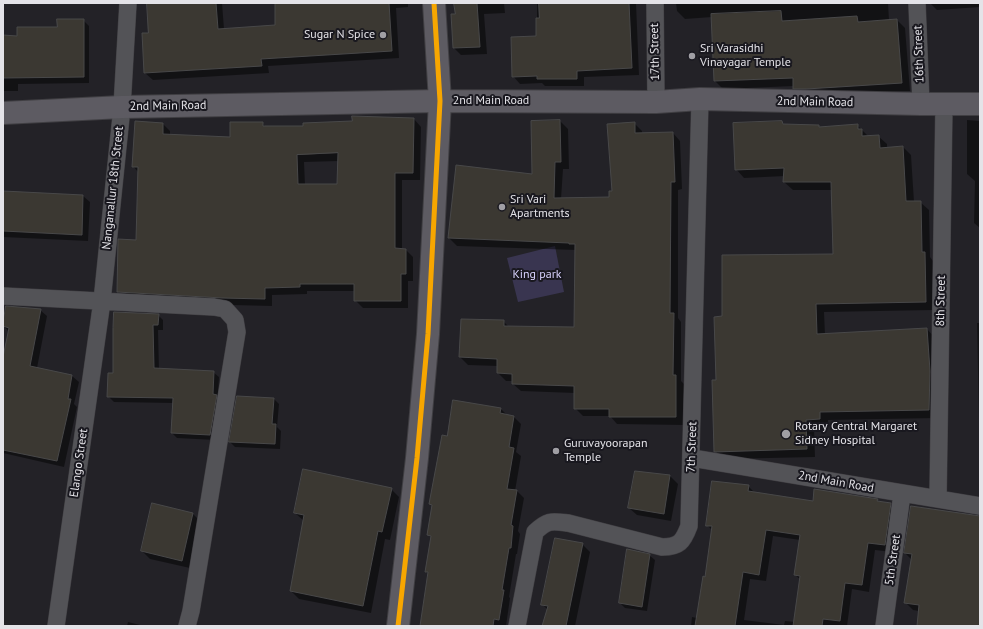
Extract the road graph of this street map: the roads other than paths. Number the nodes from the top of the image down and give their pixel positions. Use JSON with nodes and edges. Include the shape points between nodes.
{"nodes":[{"id":1,"x":128,"y":3,"type":"edge"},
{"id":2,"x":434,"y":3,"type":"edge"},
{"id":3,"x":654,"y":3,"type":"edge"},
{"id":4,"x":917,"y":3,"type":"edge"},
{"id":5,"x":700,"y":99,"type":"junction"},
{"id":6,"x":440,"y":101,"type":"junction"},
{"id":7,"x":656,"y":102,"type":"junction"},
{"id":8,"x":921,"y":104,"type":"junction"},
{"id":9,"x":944,"y":104,"type":"junction"},
{"id":10,"x":980,"y":104,"type":"edge"},
{"id":11,"x":122,"y":107,"type":"junction"},
{"id":12,"x":3,"y":112,"type":"edge"},
{"id":13,"x":3,"y":296,"type":"edge"},
{"id":14,"x":102,"y":301,"type":"junction"},
{"id":15,"x":692,"y":458,"type":"junction"},
{"id":16,"x":902,"y":494,"type":"junction"},
{"id":17,"x":938,"y":498,"type":"junction"},
{"id":18,"x":980,"y":506,"type":"edge"},
{"id":19,"x":56,"y":626,"type":"edge"},
{"id":20,"x":187,"y":626,"type":"edge"},
{"id":21,"x":398,"y":626,"type":"edge"},
{"id":22,"x":517,"y":626,"type":"edge"},
{"id":23,"x":884,"y":626,"type":"edge"}],
"edges":[{"from":1,"to":11,"type":"street","name":"Nanganallur 18th Street"},
{"from":2,"to":6,"type":"street"},
{"from":3,"to":7,"type":"street","name":"17th Street"},
{"from":4,"to":8,"type":"street","name":"16th Street"},
{"from":5,"to":7,"type":"street","name":"2nd Main Road"},
{"from":5,"to":8,"type":"street","name":"2nd Main Road"},
{"from":5,"to":15,"type":"street","name":"7th Street"},
{"from":6,"to":7,"type":"street","name":"2nd Main Road"},
{"from":6,"to":11,"type":"street","name":"2nd Main Road"},
{"from":6,"to":21,"type":"street","via":[[428,334]]},
{"from":8,"to":9,"type":"street","name":"2nd Main Road"},
{"from":9,"to":10,"type":"street","name":"2nd Main Road"},
{"from":9,"to":17,"type":"street","name":"8th Street"},
{"from":11,"to":12,"type":"street","name":"2nd Main Road"},
{"from":11,"to":14,"type":"street","name":"Nanganallur 18th Street"},
{"from":13,"to":14,"type":"street"},
{"from":14,"to":19,"type":"street","name":"Elango Street"},
{"from":14,"to":20,"type":"street","via":[[214,307],[225,309],[235,320],[237,332]]},
{"from":15,"to":16,"type":"street","name":"2nd Main Road"},
{"from":15,"to":22,"type":"street","name":"7th Street","via":[[689,526],[685,538],[676,546],[662,547],[568,523],[544,523],[535,532]]},
{"from":16,"to":17,"type":"street","name":"2nd Main Road"},
{"from":16,"to":23,"type":"street","name":"5th Street"},
{"from":17,"to":18,"type":"street","name":"2nd Main Road"}]}
